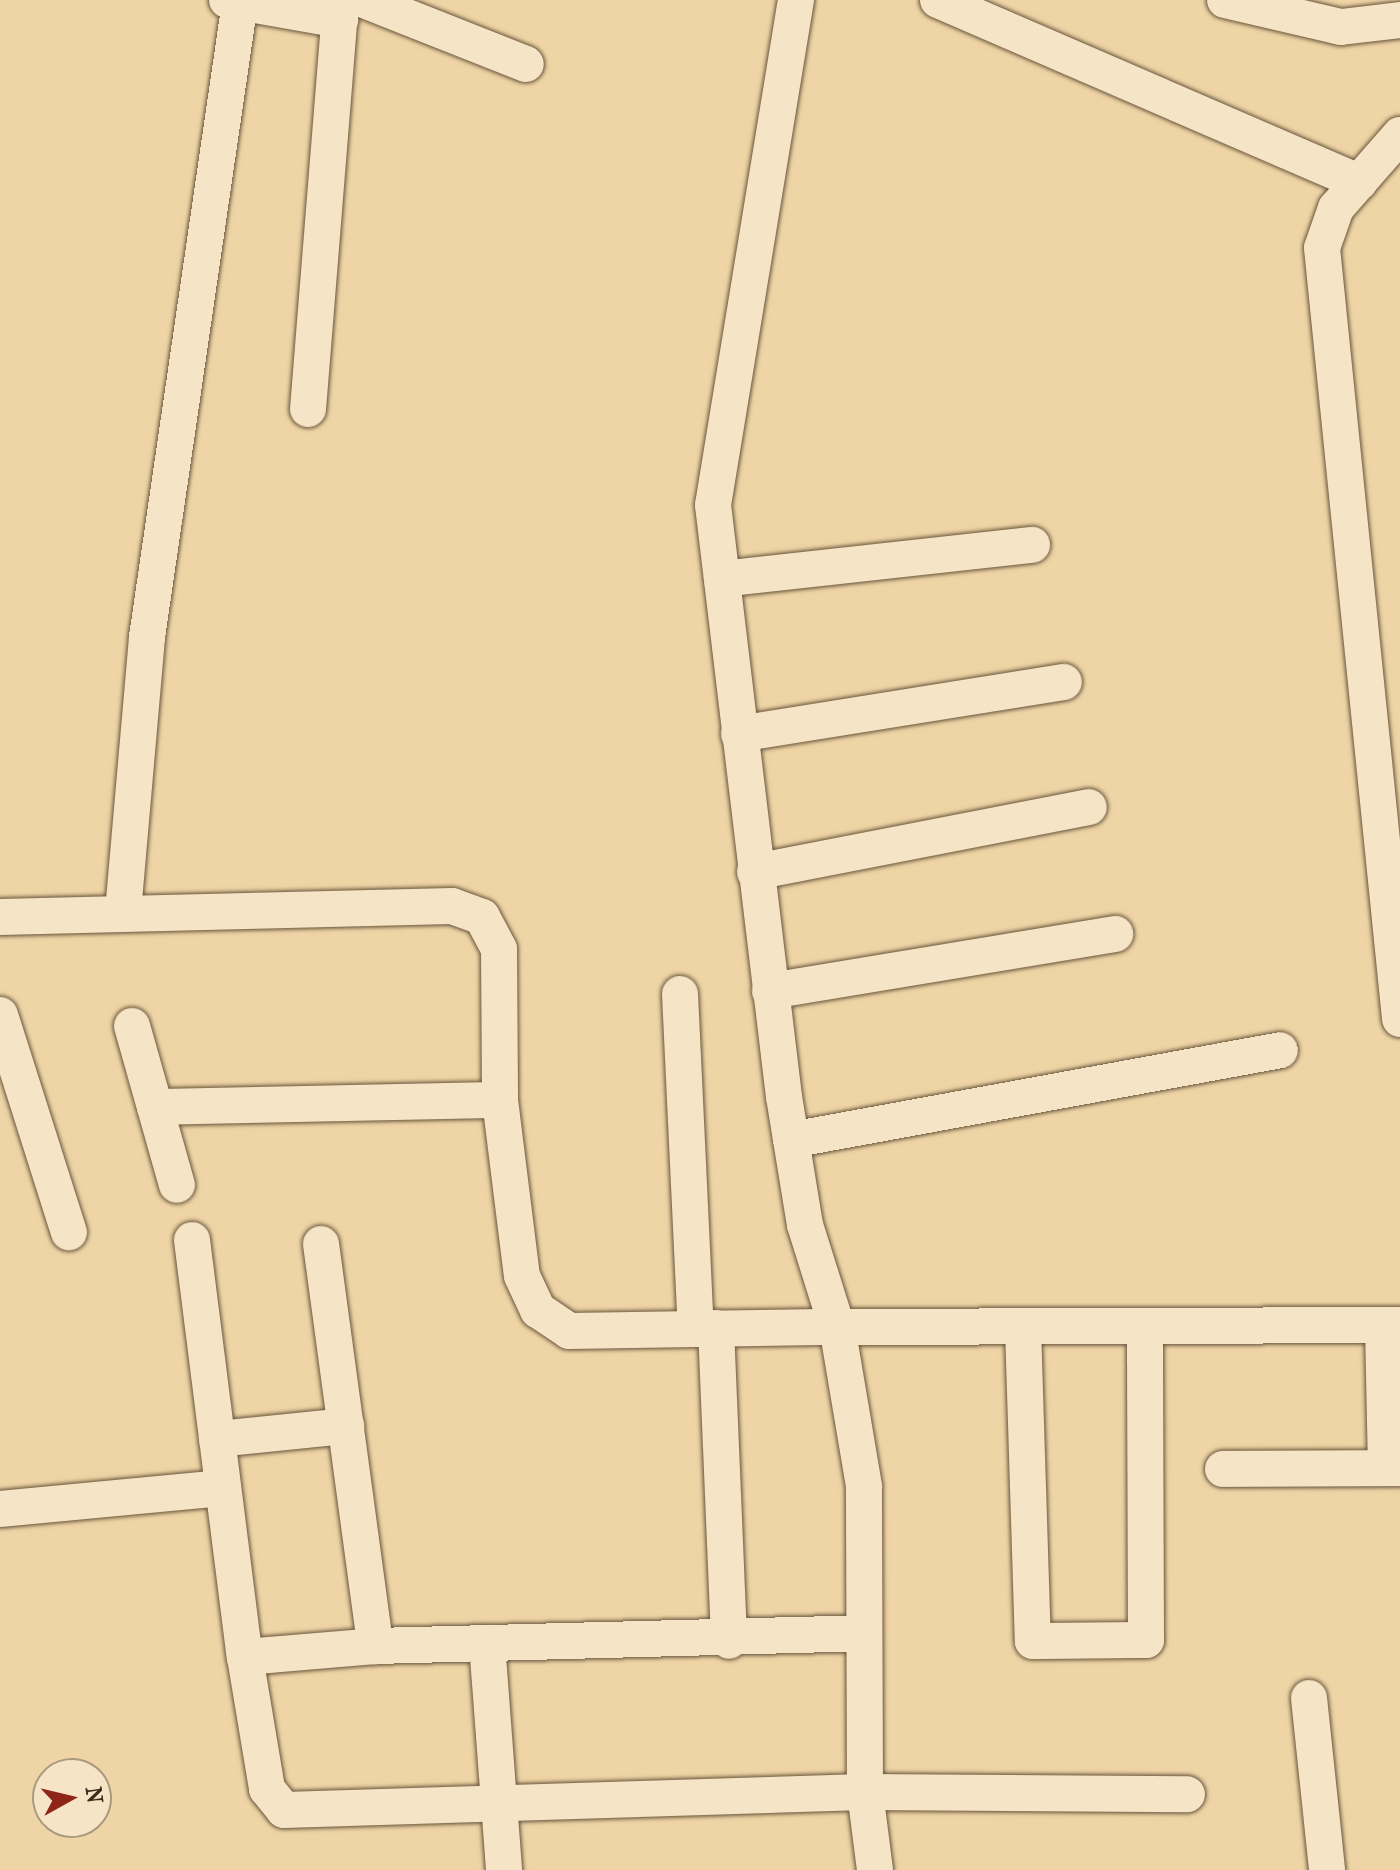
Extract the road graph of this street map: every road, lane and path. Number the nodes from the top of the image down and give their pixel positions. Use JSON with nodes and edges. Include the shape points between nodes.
{"nodes":[{"id":1,"x":796,"y":0,"type":"edge"},
{"id":2,"x":938,"y":0,"type":"edge"},
{"id":3,"x":1225,"y":0,"type":"edge"},
{"id":4,"x":234,"y":1,"type":"edge"},
{"id":5,"x":349,"y":7,"type":"edge"},
{"id":6,"x":1400,"y":20,"type":"edge"},
{"id":7,"x":526,"y":64,"type":"dead end"},
{"id":8,"x":1400,"y":135,"type":"edge"},
{"id":9,"x":1359,"y":182,"type":"junction"},
{"id":10,"x":308,"y":409,"type":"dead end"},
{"id":11,"x":1032,"y":545,"type":"dead end"},
{"id":12,"x":722,"y":579,"type":"junction"},
{"id":13,"x":1064,"y":682,"type":"dead end"},
{"id":14,"x":739,"y":734,"type":"junction"},
{"id":15,"x":1089,"y":807,"type":"dead end"},
{"id":16,"x":755,"y":872,"type":"junction"},
{"id":17,"x":123,"y":912,"type":"junction"},
{"id":18,"x":0,"y":917,"type":"edge"},
{"id":19,"x":1115,"y":934,"type":"dead end"},
{"id":20,"x":770,"y":991,"type":"junction"},
{"id":21,"x":680,"y":994,"type":"dead end"},
{"id":22,"x":0,"y":1015,"type":"edge"},
{"id":23,"x":1400,"y":1019,"type":"edge"},
{"id":24,"x":132,"y":1026,"type":"dead end"},
{"id":25,"x":1280,"y":1050,"type":"dead end"},
{"id":26,"x":500,"y":1100,"type":"junction"},
{"id":27,"x":155,"y":1107,"type":"junction"},
{"id":28,"x":791,"y":1140,"type":"junction"},
{"id":29,"x":177,"y":1185,"type":"dead end"},
{"id":30,"x":69,"y":1232,"type":"dead end"},
{"id":31,"x":192,"y":1240,"type":"dead end"},
{"id":32,"x":321,"y":1244,"type":"dead end"},
{"id":33,"x":1391,"y":1326,"type":"edge"},
{"id":34,"x":837,"y":1327,"type":"junction"},
{"id":35,"x":1023,"y":1328,"type":"junction"},
{"id":36,"x":706,"y":1329,"type":"junction"},
{"id":37,"x":1145,"y":1330,"type":"junction"},
{"id":38,"x":346,"y":1426,"type":"junction"},
{"id":39,"x":217,"y":1439,"type":"junction"},
{"id":40,"x":1393,"y":1468,"type":"edge"},
{"id":41,"x":1223,"y":1469,"type":"dead end"},
{"id":42,"x":223,"y":1488,"type":"junction"},
{"id":43,"x":0,"y":1509,"type":"edge"},
{"id":44,"x":864,"y":1633,"type":"junction"},
{"id":45,"x":729,"y":1641,"type":"junction"},
{"id":46,"x":487,"y":1643,"type":"junction"},
{"id":47,"x":375,"y":1646,"type":"junction"},
{"id":48,"x":245,"y":1657,"type":"junction"},
{"id":49,"x":1309,"y":1698,"type":"dead end"},
{"id":50,"x":865,"y":1792,"type":"junction"},
{"id":51,"x":1187,"y":1794,"type":"dead end"},
{"id":52,"x":499,"y":1805,"type":"junction"},
{"id":53,"x":504,"y":1870,"type":"edge"},
{"id":54,"x":875,"y":1870,"type":"edge"},
{"id":55,"x":1327,"y":1870,"type":"edge"}],
"edges":[{"from":1,"to":12,"type":"street","via":[[713,505]]},
{"from":2,"to":9,"type":"street"},
{"from":3,"to":6,"type":"street","via":[[1341,27]]},
{"from":4,"to":5,"type":"street"},
{"from":4,"to":17,"type":"street","via":[[147,637]]},
{"from":5,"to":7,"type":"street"},
{"from":5,"to":10,"type":"street"},
{"from":8,"to":9,"type":"street"},
{"from":9,"to":23,"type":"street","via":[[1336,208],[1322,248]]},
{"from":11,"to":12,"type":"street"},
{"from":12,"to":14,"type":"street"},
{"from":13,"to":14,"type":"street"},
{"from":14,"to":16,"type":"street"},
{"from":15,"to":16,"type":"street"},
{"from":16,"to":20,"type":"street"},
{"from":17,"to":18,"type":"street"},
{"from":17,"to":26,"type":"street","via":[[452,906],[482,917],[499,949]]},
{"from":19,"to":20,"type":"street"},
{"from":20,"to":28,"type":"street"},
{"from":21,"to":36,"type":"street"},
{"from":22,"to":30,"type":"street"},
{"from":24,"to":27,"type":"street"},
{"from":25,"to":28,"type":"street"},
{"from":26,"to":27,"type":"street"},
{"from":26,"to":36,"type":"street","via":[[522,1276],[538,1310],[569,1331]]},
{"from":27,"to":29,"type":"street"},
{"from":28,"to":34,"type":"street","via":[[805,1225]]},
{"from":31,"to":39,"type":"street"},
{"from":32,"to":38,"type":"street"},
{"from":33,"to":37,"type":"street"},
{"from":33,"to":40,"type":"street"},
{"from":34,"to":35,"type":"street"},
{"from":34,"to":36,"type":"street"},
{"from":34,"to":44,"type":"street","via":[[864,1486]]},
{"from":35,"to":37,"type":"street"},
{"from":35,"to":37,"type":"street","via":[[1033,1641],[1146,1640]]},
{"from":36,"to":45,"type":"street"},
{"from":38,"to":39,"type":"street"},
{"from":38,"to":47,"type":"street"},
{"from":39,"to":42,"type":"street"},
{"from":40,"to":41,"type":"street"},
{"from":42,"to":43,"type":"street"},
{"from":42,"to":48,"type":"street"},
{"from":44,"to":45,"type":"street"},
{"from":44,"to":50,"type":"street"},
{"from":45,"to":46,"type":"street"},
{"from":46,"to":47,"type":"street"},
{"from":46,"to":52,"type":"street"},
{"from":47,"to":48,"type":"street"},
{"from":48,"to":52,"type":"street","via":[[276,1805]]},
{"from":49,"to":55,"type":"street"},
{"from":50,"to":51,"type":"street"},
{"from":50,"to":52,"type":"street"},
{"from":50,"to":54,"type":"street"},
{"from":52,"to":53,"type":"street"}]}
